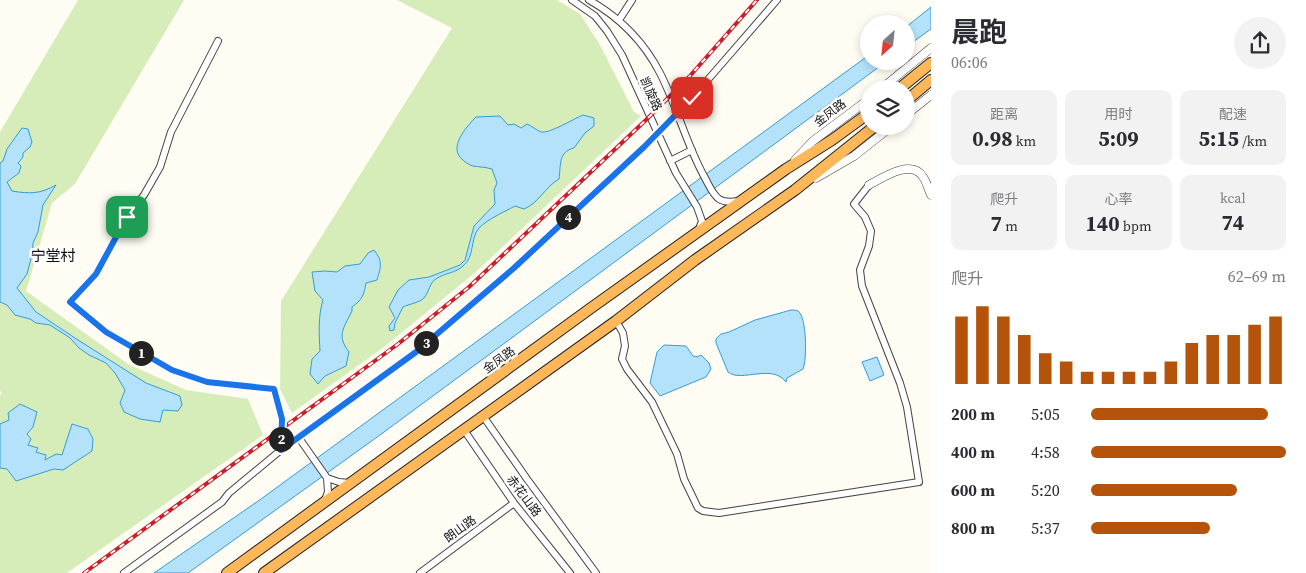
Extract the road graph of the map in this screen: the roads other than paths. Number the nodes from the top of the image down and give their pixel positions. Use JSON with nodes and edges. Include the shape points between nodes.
{"nodes":[{"id":1,"x":572,"y":0,"type":"edge"},
{"id":2,"x":589,"y":0,"type":"edge"},
{"id":3,"x":632,"y":0,"type":"edge"},
{"id":4,"x":777,"y":0,"type":"edge"},
{"id":5,"x":619,"y":20,"type":"junction"},
{"id":6,"x":218,"y":41,"type":"dead end"},
{"id":7,"x":931,"y":48,"type":"edge"},
{"id":8,"x":931,"y":63,"type":"edge"},
{"id":9,"x":893,"y":80,"type":"edge"},
{"id":10,"x":911,"y":80,"type":"edge"},
{"id":11,"x":931,"y":80,"type":"edge"},
{"id":12,"x":915,"y":93,"type":"edge"},
{"id":13,"x":931,"y":95,"type":"edge"},
{"id":14,"x":860,"y":106,"type":"edge"},
{"id":15,"x":915,"y":108,"type":"edge"},
{"id":16,"x":860,"y":120,"type":"edge"},
{"id":17,"x":863,"y":135,"type":"edge"},
{"id":18,"x":881,"y":135,"type":"edge"},
{"id":19,"x":692,"y":150,"type":"junction"},
{"id":20,"x":670,"y":161,"type":"junction"},
{"id":21,"x":786,"y":169,"type":"junction"},
{"id":22,"x":869,"y":185,"type":"joint"},
{"id":23,"x":795,"y":190,"type":"junction"},
{"id":24,"x":931,"y":195,"type":"edge"},
{"id":25,"x":744,"y":200,"type":"junction"},
{"id":26,"x":694,"y":235,"type":"junction"},
{"id":27,"x":616,"y":321,"type":"junction"},
{"id":28,"x":483,"y":416,"type":"junction"},
{"id":29,"x":464,"y":430,"type":"junction"},
{"id":30,"x":299,"y":438,"type":"junction"},
{"id":31,"x":281,"y":450,"type":"junction"},
{"id":32,"x":327,"y":478,"type":"junction"},
{"id":33,"x":350,"y":483,"type":"junction"},
{"id":34,"x":324,"y":503,"type":"junction"},
{"id":35,"x":514,"y":503,"type":"junction"},
{"id":36,"x":127,"y":572,"type":"edge"},
{"id":37,"x":227,"y":573,"type":"edge"},
{"id":38,"x":264,"y":573,"type":"edge"},
{"id":39,"x":420,"y":573,"type":"edge"},
{"id":40,"x":570,"y":573,"type":"edge"},
{"id":41,"x":596,"y":573,"type":"edge"}],
"edges":[{"from":1,"to":20,"type":"street","name":"凯旋路","via":[[596,16],[607,30],[622,55]]},
{"from":2,"to":5,"type":"street","name":"凯旋路"},
{"from":3,"to":5,"type":"street"},
{"from":4,"to":30,"type":"street","bridge":true,"via":[[692,98],[644,147],[514,268],[416,352]]},
{"from":5,"to":19,"type":"street","name":"凯旋路","via":[[639,40],[660,72]]},
{"from":6,"to":31,"type":"street","via":[[171,132],[160,167],[127,217],[96,274],[70,302],[106,332],[172,370],[207,382],[274,389],[282,419]]},
{"from":7,"to":9,"type":"street"},
{"from":8,"to":10,"type":"highway"},
{"from":11,"to":12,"type":"highway"},
{"from":13,"to":15,"type":"street"},
{"from":14,"to":21,"type":"street","name":"金凤路","via":[[813,141]]},
{"from":16,"to":21,"type":"highway","name":"金凤路"},
{"from":17,"to":23,"type":"highway"},
{"from":18,"to":23,"type":"street","via":[[854,156]]},
{"from":19,"to":20,"type":"street"},
{"from":19,"to":25,"type":"street","name":"凯旋路","via":[[713,193],[720,200]]},
{"from":20,"to":26,"type":"street","name":"凯旋路","via":[[702,221]]},
{"from":21,"to":25,"type":"highway","name":"金凤路"},
{"from":22,"to":24,"type":"street","via":[[906,168],[915,169],[922,175]]},
{"from":22,"to":27,"type":"street","via":[[854,204],[871,230],[860,270],[862,286],[900,383],[920,482],[719,512],[703,511],[698,508],[652,402],[627,370],[622,359],[623,333]]},
{"from":23,"to":27,"type":"highway","via":[[695,260]]},
{"from":25,"to":26,"type":"highway","name":"金凤路"},
{"from":26,"to":33,"type":"highway","name":"金凤路"},
{"from":27,"to":28,"type":"highway"},
{"from":28,"to":29,"type":"highway"},
{"from":28,"to":41,"type":"street"},
{"from":29,"to":35,"type":"street","name":"赤花山路"},
{"from":29,"to":38,"type":"highway"},
{"from":30,"to":31,"type":"street"},
{"from":30,"to":32,"type":"street"},
{"from":31,"to":36,"type":"street","via":[[222,502]]},
{"from":32,"to":33,"type":"street"},
{"from":32,"to":34,"type":"street","via":[[328,492]]},
{"from":33,"to":34,"type":"highway","name":"金凤路"},
{"from":34,"to":37,"type":"highway","name":"金凤路"},
{"from":35,"to":39,"type":"street","name":"朗山路"},
{"from":35,"to":40,"type":"street","name":"赤花山路"}]}
